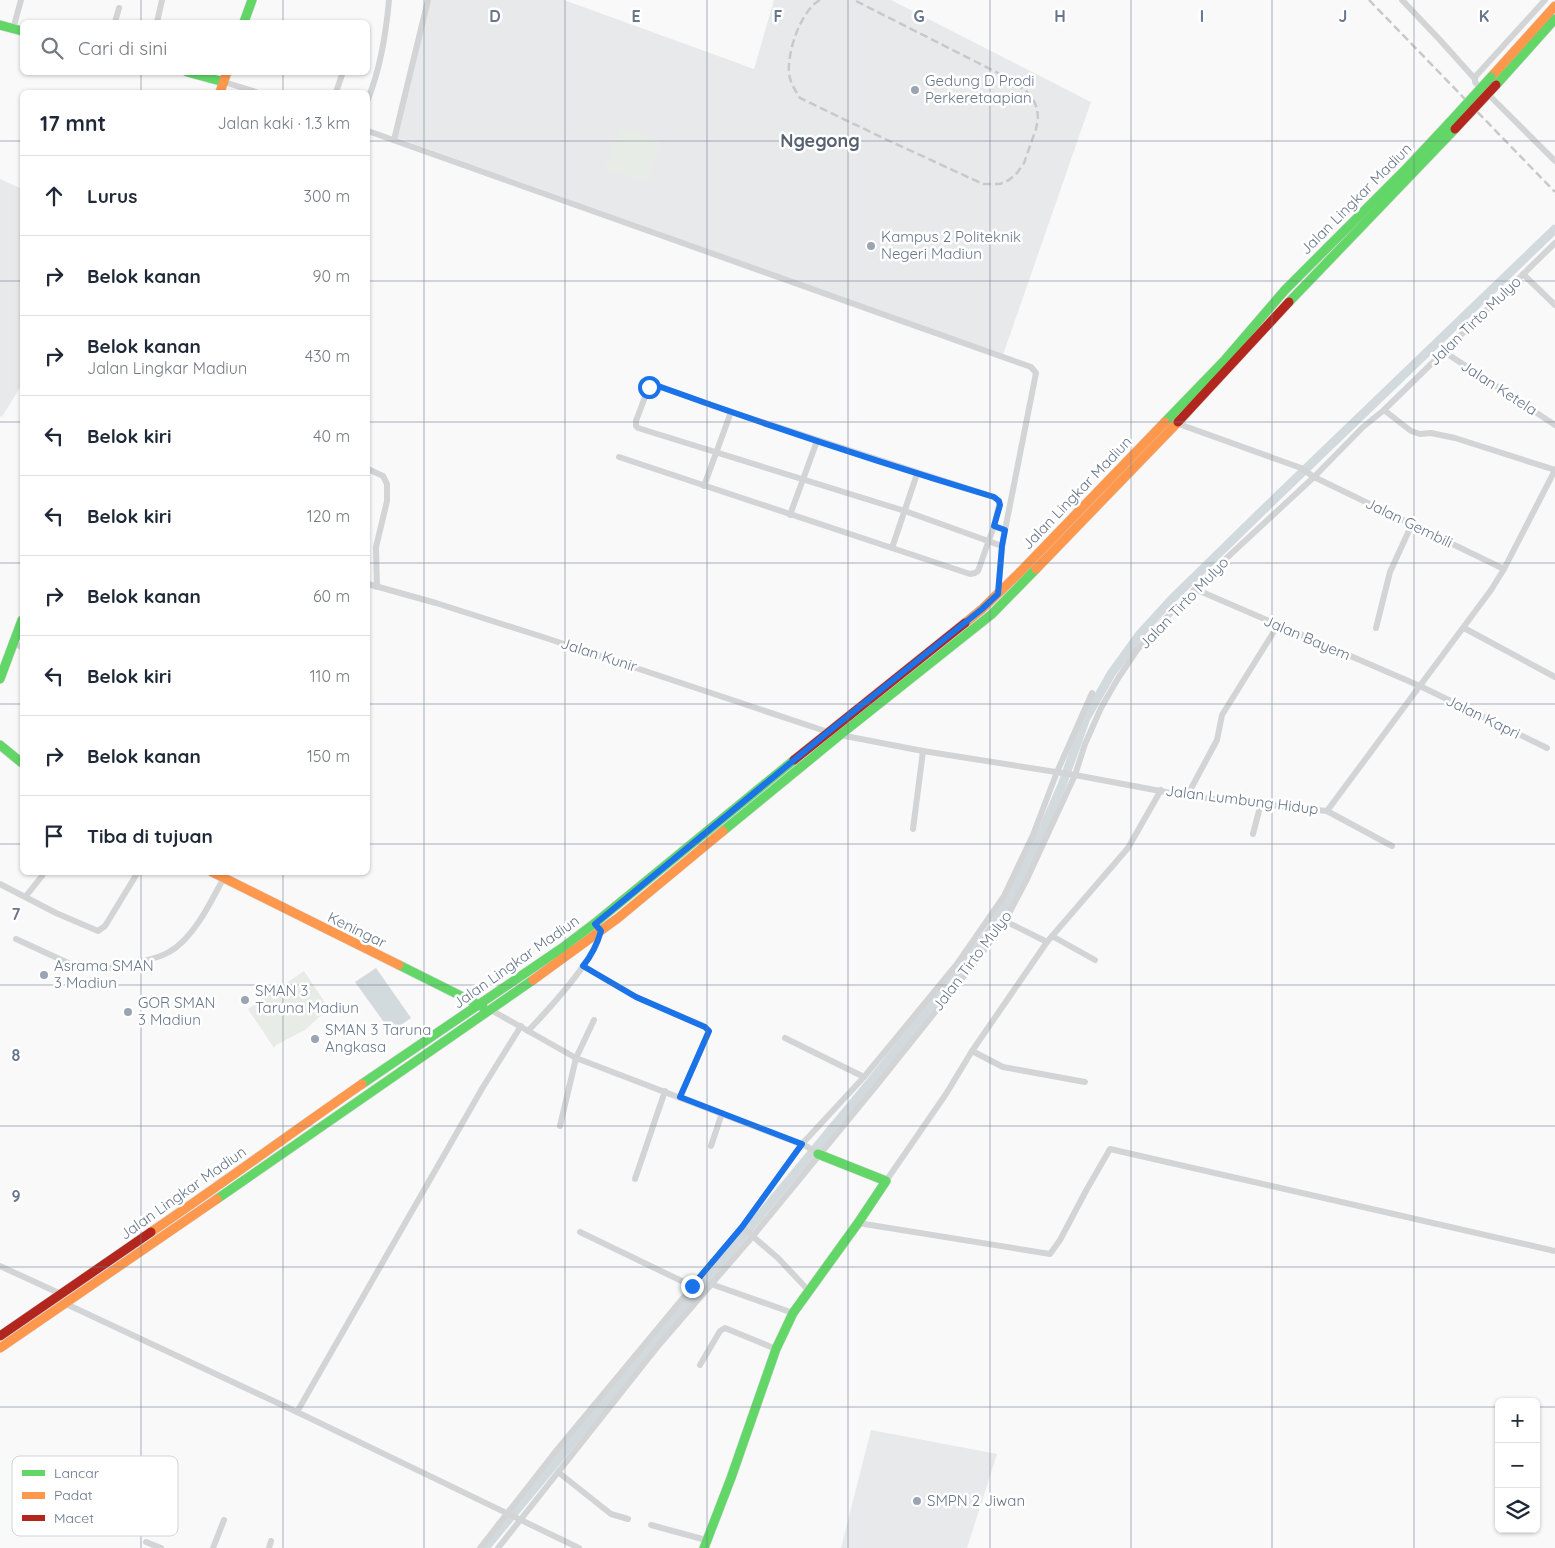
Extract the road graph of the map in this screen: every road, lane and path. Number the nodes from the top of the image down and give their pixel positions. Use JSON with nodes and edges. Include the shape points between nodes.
{"nodes":[{"id":1,"x":21,"y":0,"type":"edge"},
{"id":2,"x":162,"y":0,"type":"edge"},
{"id":3,"x":252,"y":0,"type":"edge"},
{"id":4,"x":389,"y":0,"type":"edge"},
{"id":5,"x":428,"y":0,"type":"edge"},
{"id":6,"x":1402,"y":0,"type":"edge"},
{"id":7,"x":1545,"y":0,"type":"edge"},
{"id":8,"x":1555,"y":6,"type":"edge"},
{"id":9,"x":119,"y":8,"type":"dead end"},
{"id":10,"x":1555,"y":19,"type":"edge"},
{"id":11,"x":116,"y":20,"type":"edge"},
{"id":12,"x":157,"y":20,"type":"edge"},
{"id":13,"x":245,"y":20,"type":"edge"},
{"id":14,"x":0,"y":25,"type":"edge"},
{"id":15,"x":1555,"y":25,"type":"edge"},
{"id":16,"x":18,"y":30,"type":"edge"},
{"id":17,"x":210,"y":75,"type":"edge"},
{"id":18,"x":342,"y":75,"type":"edge"},
{"id":19,"x":225,"y":77,"type":"edge"},
{"id":20,"x":1475,"y":80,"type":"junction"},
{"id":21,"x":221,"y":90,"type":"edge"},
{"id":22,"x":252,"y":90,"type":"edge"},
{"id":23,"x":337,"y":90,"type":"edge"},
{"id":24,"x":370,"y":92,"type":"edge"},
{"id":25,"x":1489,"y":95,"type":"junction"},
{"id":26,"x":370,"y":132,"type":"edge"},
{"id":27,"x":394,"y":140,"type":"junction"},
{"id":28,"x":1555,"y":160,"type":"edge"},
{"id":29,"x":1555,"y":243,"type":"edge"},
{"id":30,"x":1523,"y":274,"type":"junction"},
{"id":31,"x":1555,"y":305,"type":"edge"},
{"id":32,"x":1444,"y":351,"type":"junction"},
{"id":33,"x":1384,"y":410,"type":"junction"},
{"id":34,"x":731,"y":412,"type":"junction"},
{"id":35,"x":1176,"y":423,"type":"junction"},
{"id":36,"x":1555,"y":425,"type":"edge"},
{"id":37,"x":817,"y":440,"type":"junction"},
{"id":38,"x":716,"y":454,"type":"junction"},
{"id":39,"x":619,"y":457,"type":"dead end"},
{"id":40,"x":370,"y":470,"type":"edge"},
{"id":41,"x":1555,"y":470,"type":"edge"},
{"id":42,"x":917,"y":474,"type":"junction"},
{"id":43,"x":1313,"y":476,"type":"junction"},
{"id":44,"x":803,"y":480,"type":"junction"},
{"id":45,"x":704,"y":486,"type":"junction"},
{"id":46,"x":905,"y":511,"type":"junction"},
{"id":47,"x":790,"y":515,"type":"junction"},
{"id":48,"x":1412,"y":524,"type":"junction"},
{"id":49,"x":994,"y":526,"type":"junction"},
{"id":50,"x":1005,"y":530,"type":"junction"},
{"id":51,"x":989,"y":542,"type":"junction"},
{"id":52,"x":1002,"y":546,"type":"junction"},
{"id":53,"x":892,"y":548,"type":"junction"},
{"id":54,"x":1504,"y":569,"type":"junction"},
{"id":55,"x":370,"y":584,"type":"edge"},
{"id":56,"x":377,"y":586,"type":"junction"},
{"id":57,"x":1195,"y":589,"type":"junction"},
{"id":58,"x":998,"y":594,"type":"junction"},
{"id":59,"x":1278,"y":625,"type":"junction"},
{"id":60,"x":20,"y":626,"type":"edge"},
{"id":61,"x":1376,"y":628,"type":"dead end"},
{"id":62,"x":1464,"y":628,"type":"junction"},
{"id":63,"x":14,"y":643,"type":"junction"},
{"id":64,"x":20,"y":647,"type":"edge"},
{"id":65,"x":1555,"y":677,"type":"edge"},
{"id":66,"x":0,"y":679,"type":"edge"},
{"id":67,"x":1420,"y":686,"type":"junction"},
{"id":68,"x":1092,"y":693,"type":"dead end"},
{"id":69,"x":828,"y":732,"type":"junction"},
{"id":70,"x":840,"y":734,"type":"junction"},
{"id":71,"x":0,"y":744,"type":"edge"},
{"id":72,"x":1547,"y":748,"type":"dead end"},
{"id":73,"x":923,"y":751,"type":"junction"},
{"id":74,"x":20,"y":760,"type":"edge"},
{"id":75,"x":1058,"y":772,"type":"junction"},
{"id":76,"x":1073,"y":775,"type":"junction"},
{"id":77,"x":1161,"y":790,"type":"junction"},
{"id":78,"x":1187,"y":796,"type":"junction"},
{"id":79,"x":1261,"y":803,"type":"junction"},
{"id":80,"x":1327,"y":811,"type":"junction"},
{"id":81,"x":913,"y":828,"type":"dead end"},
{"id":82,"x":1253,"y":834,"type":"dead end"},
{"id":83,"x":1392,"y":846,"type":"dead end"},
{"id":84,"x":42,"y":875,"type":"edge"},
{"id":85,"x":136,"y":875,"type":"edge"},
{"id":86,"x":217,"y":875,"type":"edge"},
{"id":87,"x":219,"y":875,"type":"edge"},
{"id":88,"x":0,"y":884,"type":"edge"},
{"id":89,"x":26,"y":896,"type":"junction"},
{"id":90,"x":1006,"y":921,"type":"junction"},
{"id":91,"x":598,"y":927,"type":"junction"},
{"id":92,"x":1052,"y":936,"type":"junction"},
{"id":93,"x":16,"y":939,"type":"dead end"},
{"id":94,"x":1047,"y":942,"type":"junction"},
{"id":95,"x":1095,"y":960,"type":"dead end"},
{"id":96,"x":583,"y":966,"type":"junction"},
{"id":97,"x":479,"y":1005,"type":"junction"},
{"id":98,"x":491,"y":1010,"type":"junction"},
{"id":99,"x":594,"y":1020,"type":"dead end"},
{"id":100,"x":521,"y":1026,"type":"junction"},
{"id":101,"x":528,"y":1030,"type":"junction"},
{"id":102,"x":785,"y":1038,"type":"dead end"},
{"id":103,"x":972,"y":1051,"type":"junction"},
{"id":104,"x":576,"y":1058,"type":"junction"},
{"id":105,"x":864,"y":1077,"type":"junction"},
{"id":106,"x":1085,"y":1082,"type":"dead end"},
{"id":107,"x":665,"y":1091,"type":"junction"},
{"id":108,"x":346,"y":1096,"type":"junction"},
{"id":109,"x":680,"y":1097,"type":"junction"},
{"id":110,"x":352,"y":1105,"type":"junction"},
{"id":111,"x":722,"y":1113,"type":"junction"},
{"id":112,"x":560,"y":1126,"type":"dead end"},
{"id":113,"x":804,"y":1145,"type":"junction"},
{"id":114,"x":711,"y":1146,"type":"dead end"},
{"id":115,"x":819,"y":1155,"type":"junction"},
{"id":116,"x":634,"y":1179,"type":"dead end"},
{"id":117,"x":886,"y":1181,"type":"junction"},
{"id":118,"x":858,"y":1223,"type":"junction"},
{"id":119,"x":743,"y":1228,"type":"junction"},
{"id":120,"x":580,"y":1232,"type":"dead end"},
{"id":121,"x":752,"y":1236,"type":"junction"},
{"id":122,"x":1555,"y":1251,"type":"edge"},
{"id":123,"x":0,"y":1266,"type":"edge"},
{"id":124,"x":711,"y":1284,"type":"junction"},
{"id":125,"x":692,"y":1286,"type":"junction"},
{"id":126,"x":809,"y":1291,"type":"junction"},
{"id":127,"x":63,"y":1299,"type":"junction"},
{"id":128,"x":793,"y":1313,"type":"junction"},
{"id":129,"x":0,"y":1336,"type":"edge"},
{"id":130,"x":0,"y":1348,"type":"edge"},
{"id":131,"x":776,"y":1349,"type":"junction"},
{"id":132,"x":700,"y":1365,"type":"dead end"},
{"id":133,"x":297,"y":1412,"type":"junction"},
{"id":134,"x":558,"y":1472,"type":"junction"},
{"id":135,"x":507,"y":1514,"type":"junction"},
{"id":136,"x":628,"y":1519,"type":"dead end"},
{"id":137,"x":224,"y":1520,"type":"dead end"},
{"id":138,"x":519,"y":1520,"type":"junction"},
{"id":139,"x":651,"y":1525,"type":"dead end"},
{"id":140,"x":146,"y":1542,"type":"dead end"},
{"id":141,"x":705,"y":1544,"type":"edge"},
{"id":142,"x":161,"y":1548,"type":"edge"},
{"id":143,"x":213,"y":1548,"type":"edge"},
{"id":144,"x":480,"y":1548,"type":"edge"},
{"id":145,"x":498,"y":1548,"type":"edge"},
{"id":146,"x":579,"y":1548,"type":"edge"}],
"edges":[{"from":1,"to":16,"type":"street"},
{"from":2,"to":12,"type":"street"},
{"from":3,"to":13,"type":"main road"},
{"from":4,"to":24,"type":"street","via":[[386,32]]},
{"from":5,"to":27,"type":"street"},
{"from":6,"to":20,"type":"street"},
{"from":7,"to":20,"type":"street"},
{"from":8,"to":58,"type":"main road","name":"Jalan Lingkar Madiun","bridge":true,"via":[[1406,170],[1285,290],[1224,361]]},
{"from":9,"to":11,"type":"street"},
{"from":10,"to":35,"type":"main road","name":"Jalan Lingkar Madiun","bridge":true,"via":[[1449,136]]},
{"from":14,"to":16,"type":"main road"},
{"from":15,"to":25,"type":"street"},
{"from":17,"to":19,"type":"main road"},
{"from":18,"to":23,"type":"street"},
{"from":19,"to":21,"type":"main road"},
{"from":19,"to":22,"type":"street"},
{"from":20,"to":25,"type":"street"},
{"from":25,"to":28,"type":"street"},
{"from":26,"to":27,"type":"street"},
{"from":27,"to":50,"type":"street","via":[[1031,367],[1036,373]]},
{"from":29,"to":30,"type":"street","name":"Jalan Tirto Mulyo"},
{"from":30,"to":31,"type":"street"},
{"from":30,"to":32,"type":"street","name":"Jalan Tirto Mulyo"},
{"from":32,"to":33,"type":"street","name":"Jalan Tirto Mulyo"},
{"from":32,"to":36,"type":"street","name":"Jalan Ketela"},
{"from":33,"to":41,"type":"street","via":[[1410,431],[1455,438]]},
{"from":33,"to":43,"type":"street","name":"Jalan Tirto Mulyo"},
{"from":34,"to":37,"type":"street"},
{"from":34,"to":38,"type":"street"},
{"from":34,"to":38,"type":"street","via":[[651,385],[636,421],[638,428]]},
{"from":35,"to":43,"type":"street","name":"Jalan Gembili","via":[[1301,468]]},
{"from":35,"to":70,"type":"main road","name":"Jalan Lingkar Madiun","via":[[992,614]]},
{"from":37,"to":42,"type":"street"},
{"from":37,"to":44,"type":"street"},
{"from":38,"to":44,"type":"street"},
{"from":38,"to":45,"type":"street"},
{"from":39,"to":45,"type":"street"},
{"from":40,"to":56,"type":"street","via":[[383,476],[387,489],[376,547]]},
{"from":41,"to":54,"type":"street","name":"Jalan Lumbung Hidup"},
{"from":42,"to":46,"type":"street"},
{"from":42,"to":49,"type":"street","via":[[999,501]]},
{"from":43,"to":48,"type":"street","name":"Jalan Gembili"},
{"from":43,"to":57,"type":"street","name":"Jalan Tirto Mulyo"},
{"from":44,"to":46,"type":"street"},
{"from":44,"to":47,"type":"street"},
{"from":45,"to":47,"type":"street"},
{"from":46,"to":51,"type":"street"},
{"from":46,"to":53,"type":"street"},
{"from":47,"to":53,"type":"street"},
{"from":48,"to":54,"type":"street","name":"Jalan Gembili"},
{"from":48,"to":61,"type":"street","via":[[1390,572]]},
{"from":49,"to":50,"type":"street"},
{"from":49,"to":51,"type":"street"},
{"from":50,"to":52,"type":"street"},
{"from":51,"to":52,"type":"street"},
{"from":51,"to":53,"type":"street","via":[[978,571],[970,574]]},
{"from":52,"to":58,"type":"street"},
{"from":54,"to":62,"type":"street","name":"Jalan Lumbung Hidup"},
{"from":55,"to":56,"type":"street","name":"Jalan Kunir"},
{"from":56,"to":69,"type":"street","name":"Jalan Kunir","via":[[537,635]]},
{"from":57,"to":59,"type":"street","name":"Jalan Bayem"},
{"from":57,"to":76,"type":"street","name":"Jalan Tirto Mulyo","via":[[1163,620],[1117,680],[1101,708]]},
{"from":58,"to":69,"type":"main road","name":"Jalan Lingkar Madiun"},
{"from":59,"to":67,"type":"street","name":"Jalan Bayem"},
{"from":59,"to":78,"type":"street","via":[[1222,715],[1216,740]]},
{"from":60,"to":63,"type":"main road"},
{"from":62,"to":65,"type":"street"},
{"from":62,"to":67,"type":"street","name":"Jalan Lumbung Hidup"},
{"from":63,"to":64,"type":"street"},
{"from":63,"to":66,"type":"main road"},
{"from":67,"to":72,"type":"street","name":"Jalan Kapri"},
{"from":67,"to":80,"type":"street","name":"Jalan Lumbung Hidup"},
{"from":68,"to":75,"type":"street"},
{"from":69,"to":91,"type":"main road","name":"Jalan Lingkar Madiun"},
{"from":70,"to":73,"type":"street","name":"Jalan Lumbung Hidup"},
{"from":70,"to":91,"type":"main road","name":"Jalan Lingkar Madiun"},
{"from":71,"to":74,"type":"main road"},
{"from":73,"to":75,"type":"street","name":"Jalan Lumbung Hidup"},
{"from":73,"to":81,"type":"street"},
{"from":75,"to":76,"type":"street","name":"Jalan Lumbung Hidup"},
{"from":75,"to":105,"type":"street","via":[[1004,896],[957,964]]},
{"from":76,"to":77,"type":"street","name":"Jalan Lumbung Hidup"},
{"from":76,"to":90,"type":"street","name":"Jalan Tirto Mulyo"},
{"from":77,"to":78,"type":"street","name":"Jalan Lumbung Hidup"},
{"from":77,"to":92,"type":"street","via":[[1128,848]]},
{"from":78,"to":79,"type":"street","name":"Jalan Lumbung Hidup"},
{"from":79,"to":80,"type":"street","name":"Jalan Lumbung Hidup"},
{"from":79,"to":82,"type":"street"},
{"from":80,"to":83,"type":"street"},
{"from":84,"to":89,"type":"street"},
{"from":85,"to":89,"type":"street","via":[[105,926],[98,931]]},
{"from":86,"to":93,"type":"street","via":[[190,934],[168,953],[155,958],[121,967],[91,970],[79,968]]},
{"from":87,"to":97,"type":"main road","name":"Keningar"},
{"from":88,"to":89,"type":"street"},
{"from":90,"to":94,"type":"street"},
{"from":90,"to":115,"type":"street","name":"Jalan Tirto Mulyo"},
{"from":91,"to":96,"type":"street","via":[[596,948]]},
{"from":91,"to":97,"type":"main road","name":"Jalan Lingkar Madiun"},
{"from":91,"to":98,"type":"main road","name":"Jalan Lingkar Madiun"},
{"from":92,"to":94,"type":"street"},
{"from":92,"to":95,"type":"street"},
{"from":94,"to":103,"type":"street"},
{"from":96,"to":101,"type":"street"},
{"from":96,"to":109,"type":"street","via":[[636,997],[709,1031]]},
{"from":97,"to":98,"type":"main road","name":"Keningar"},
{"from":97,"to":108,"type":"main road","name":"Jalan Lingkar Madiun"},
{"from":98,"to":100,"type":"street"},
{"from":98,"to":110,"type":"main road","name":"Jalan Lingkar Madiun"},
{"from":99,"to":104,"type":"street"},
{"from":100,"to":101,"type":"street"},
{"from":100,"to":133,"type":"street"},
{"from":101,"to":104,"type":"street"},
{"from":102,"to":105,"type":"street"},
{"from":103,"to":106,"type":"street","via":[[1003,1067]]},
{"from":103,"to":117,"type":"street"},
{"from":104,"to":107,"type":"street"},
{"from":104,"to":112,"type":"street"},
{"from":105,"to":113,"type":"street"},
{"from":107,"to":109,"type":"street"},
{"from":107,"to":116,"type":"street"},
{"from":108,"to":110,"type":"main road"},
{"from":108,"to":127,"type":"main road","name":"Jalan Lingkar Madiun"},
{"from":109,"to":111,"type":"street"},
{"from":110,"to":127,"type":"main road","name":"Jalan Lingkar Madiun","via":[[130,1260]]},
{"from":111,"to":113,"type":"street"},
{"from":111,"to":114,"type":"street"},
{"from":113,"to":115,"type":"street"},
{"from":113,"to":119,"type":"street"},
{"from":115,"to":117,"type":"main road"},
{"from":115,"to":121,"type":"street","name":"Jalan Tirto Mulyo"},
{"from":117,"to":118,"type":"main road"},
{"from":118,"to":122,"type":"street","via":[[1050,1254],[1110,1149]]},
{"from":118,"to":126,"type":"main road"},
{"from":119,"to":121,"type":"street"},
{"from":119,"to":125,"type":"street"},
{"from":120,"to":125,"type":"street"},
{"from":121,"to":124,"type":"street","name":"Jalan Tirto Mulyo"},
{"from":121,"to":126,"type":"street"},
{"from":123,"to":127,"type":"street"},
{"from":124,"to":128,"type":"street"},
{"from":124,"to":134,"type":"street","name":"Jalan Tirto Mulyo"},
{"from":125,"to":135,"type":"street"},
{"from":126,"to":128,"type":"main road"},
{"from":127,"to":129,"type":"main road","name":"Jalan Lingkar Madiun"},
{"from":127,"to":130,"type":"main road","name":"Jalan Lingkar Madiun"},
{"from":127,"to":133,"type":"street"},
{"from":128,"to":131,"type":"main road"},
{"from":131,"to":132,"type":"street","via":[[725,1328]]},
{"from":131,"to":141,"type":"main road"},
{"from":133,"to":135,"type":"street"},
{"from":134,"to":136,"type":"street","via":[[611,1514]]},
{"from":134,"to":138,"type":"street","name":"Jalan Tirto Mulyo"},
{"from":135,"to":138,"type":"street"},
{"from":135,"to":144,"type":"street"},
{"from":137,"to":143,"type":"street"},
{"from":138,"to":145,"type":"street","name":"Jalan Tirto Mulyo"},
{"from":138,"to":146,"type":"street"},
{"from":139,"to":141,"type":"street"},
{"from":140,"to":142,"type":"street"}]}
